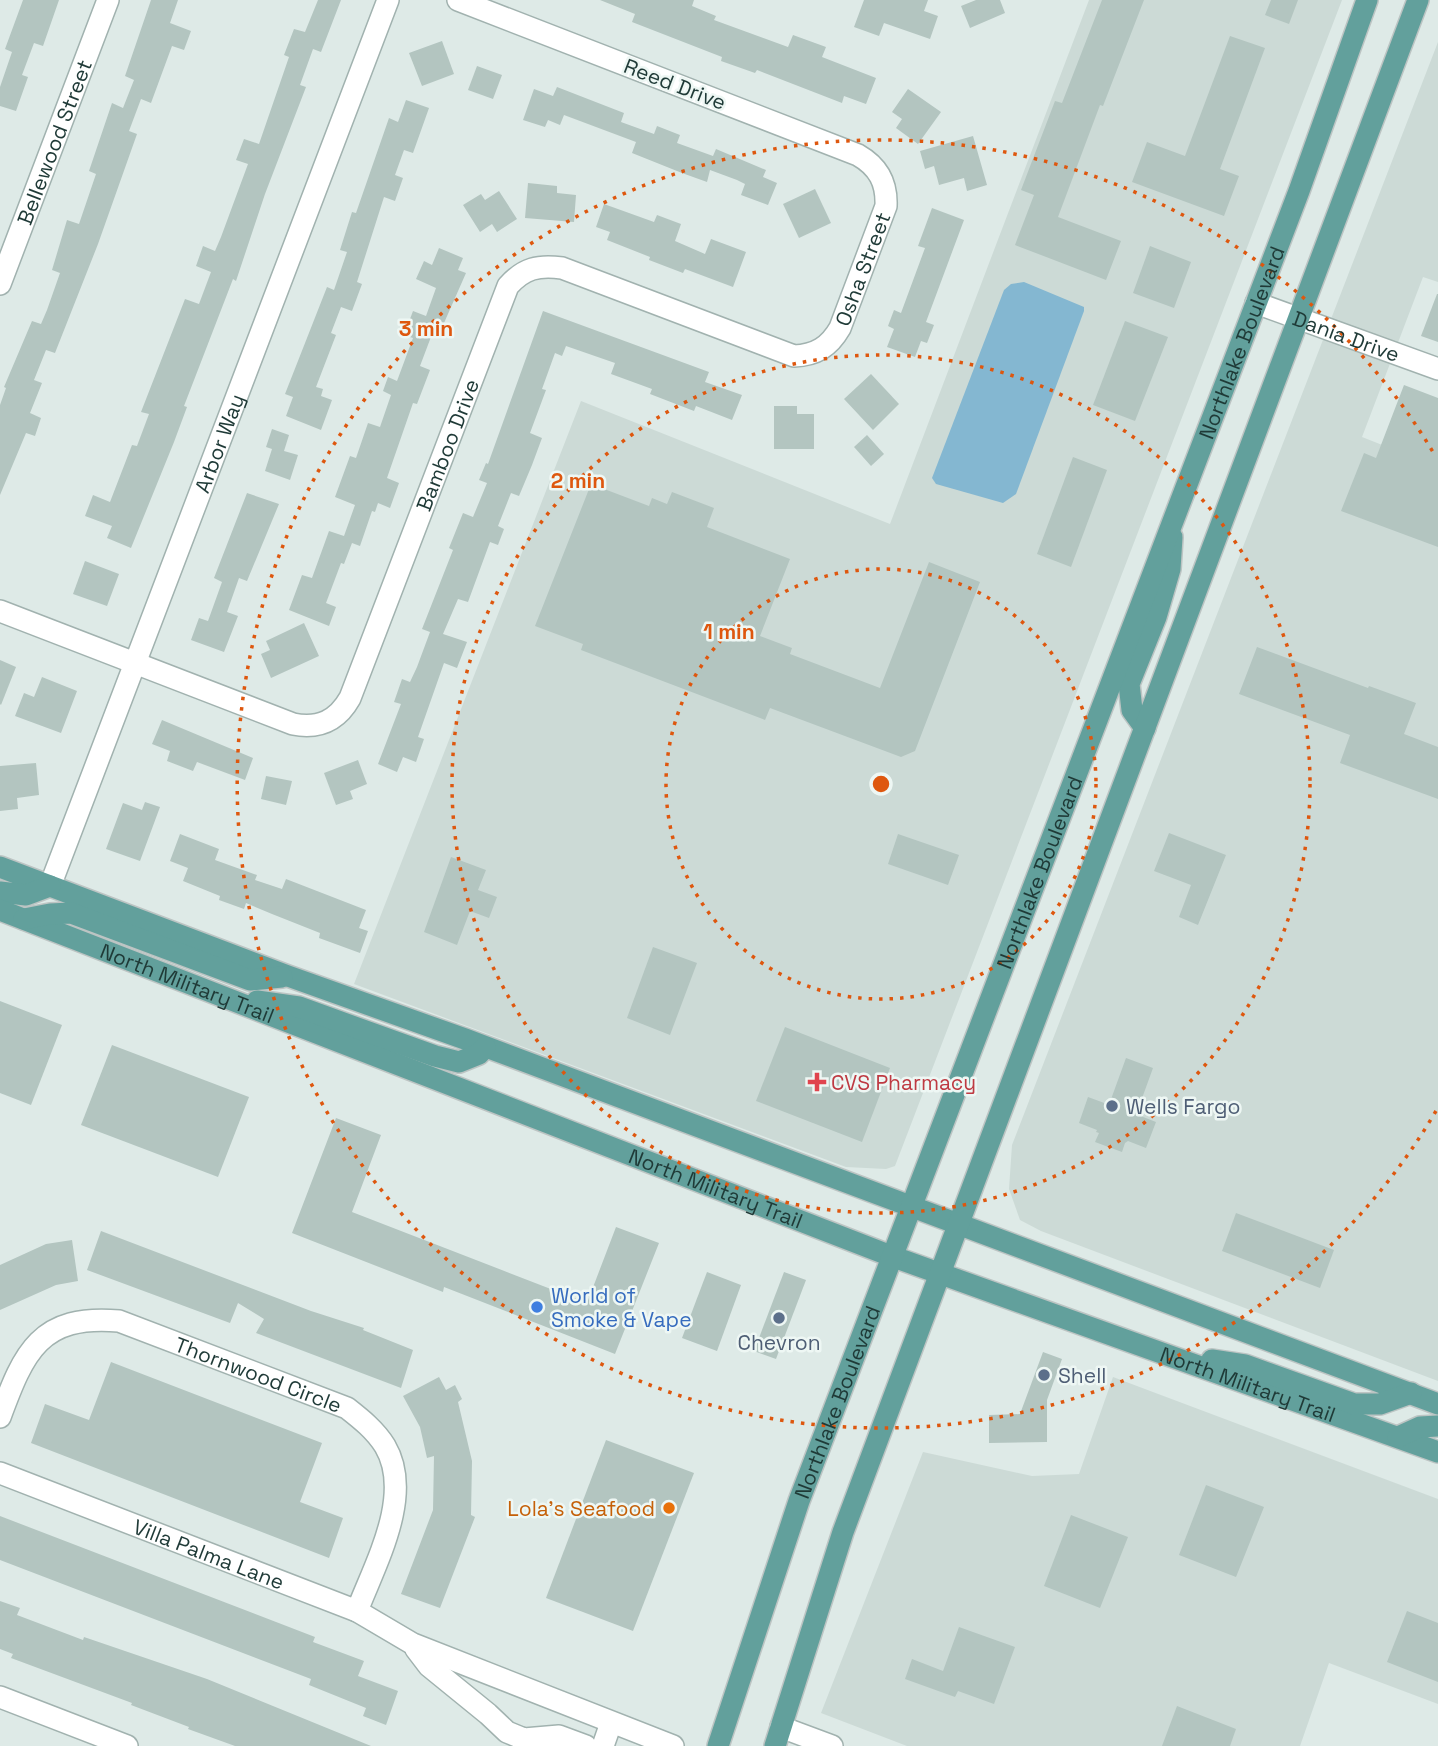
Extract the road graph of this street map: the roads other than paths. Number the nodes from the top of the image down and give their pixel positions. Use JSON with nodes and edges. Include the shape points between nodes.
{"nodes":[{"id":1,"x":108,"y":0,"type":"edge"},
{"id":2,"x":388,"y":0,"type":"edge"},
{"id":3,"x":458,"y":0,"type":"edge"},
{"id":4,"x":1367,"y":0,"type":"edge"},
{"id":5,"x":1418,"y":0,"type":"edge"},
{"id":6,"x":883,"y":180,"type":"joint"},
{"id":7,"x":0,"y":284,"type":"edge"},
{"id":8,"x":1256,"y":303,"type":"junction"},
{"id":9,"x":1297,"y":318,"type":"junction"},
{"id":10,"x":820,"y":351,"type":"joint"},
{"id":11,"x":1438,"y":369,"type":"edge"},
{"id":12,"x":1174,"y":514,"type":"junction"},
{"id":13,"x":0,"y":611,"type":"edge"},
{"id":14,"x":136,"y":663,"type":"junction"},
{"id":15,"x":1145,"y":728,"type":"junction"},
{"id":16,"x":0,"y":867,"type":"edge"},
{"id":17,"x":50,"y":886,"type":"junction"},
{"id":18,"x":0,"y":892,"type":"edge"},
{"id":19,"x":0,"y":910,"type":"edge"},
{"id":20,"x":24,"y":919,"type":"junction"},
{"id":21,"x":288,"y":976,"type":"junction"},
{"id":22,"x":230,"y":999,"type":"junction"},
{"id":23,"x":485,"y":1047,"type":"junction"},
{"id":24,"x":911,"y":1208,"type":"junction"},
{"id":25,"x":959,"y":1225,"type":"junction"},
{"id":26,"x":891,"y":1256,"type":"junction"},
{"id":27,"x":938,"y":1273,"type":"junction"},
{"id":28,"x":1165,"y":1353,"type":"junction"},
{"id":29,"x":1411,"y":1393,"type":"junction"},
{"id":30,"x":1438,"y":1404,"type":"edge"},
{"id":31,"x":0,"y":1417,"type":"edge"},
{"id":32,"x":1438,"y":1426,"type":"edge"},
{"id":33,"x":1398,"y":1437,"type":"junction"},
{"id":34,"x":1438,"y":1452,"type":"edge"},
{"id":35,"x":0,"y":1474,"type":"edge"},
{"id":36,"x":357,"y":1611,"type":"junction"},
{"id":37,"x":413,"y":1644,"type":"junction"},
{"id":38,"x":0,"y":1697,"type":"edge"},
{"id":39,"x":611,"y":1723,"type":"junction"},
{"id":40,"x":778,"y":1736,"type":"edge"},
{"id":41,"x":127,"y":1746,"type":"edge"},
{"id":42,"x":586,"y":1746,"type":"edge"},
{"id":43,"x":603,"y":1746,"type":"edge"},
{"id":44,"x":673,"y":1746,"type":"edge"},
{"id":45,"x":718,"y":1746,"type":"edge"},
{"id":46,"x":832,"y":1746,"type":"edge"}],
"edges":[{"from":1,"to":7,"type":"street","name":"Bellewood Street"},
{"from":2,"to":14,"type":"street","name":"Arbor Way"},
{"from":3,"to":6,"type":"street","name":"Reed Drive","via":[[858,155],[870,162]]},
{"from":4,"to":8,"type":"main road","name":"Northlake Boulevard"},
{"from":5,"to":9,"type":"main road","name":"Northlake Boulevard"},
{"from":6,"to":10,"type":"street","name":"Osha Street","via":[[886,206],[840,328]]},
{"from":8,"to":9,"type":"street","name":"Dania Drive"},
{"from":8,"to":12,"type":"main road","name":"Northlake Boulevard"},
{"from":9,"to":11,"type":"street","name":"Dania Drive"},
{"from":9,"to":15,"type":"main road","name":"Northlake Boulevard"},
{"from":10,"to":14,"type":"street","name":"Bamboo Drive","via":[[794,356],[562,268],[542,265],[528,269],[508,286],[344,709],[320,725],[293,724]]},
{"from":12,"to":15,"type":"main road","via":[[1170,569],[1129,684],[1132,710]]},
{"from":12,"to":24,"type":"main road","name":"Northlake Boulevard"},
{"from":13,"to":14,"type":"street","name":"Bamboo Drive"},
{"from":14,"to":17,"type":"street","name":"Arbor Way"},
{"from":15,"to":25,"type":"main road","name":"Northlake Boulevard"},
{"from":16,"to":17,"type":"main road","name":"North Military Trail"},
{"from":17,"to":18,"type":"main road","via":[[26,895]]},
{"from":17,"to":21,"type":"main road","name":"North Military Trail"},
{"from":19,"to":20,"type":"main road","name":"North Military Trail"},
{"from":20,"to":21,"type":"main road","via":[[71,913],[250,980]]},
{"from":20,"to":22,"type":"main road","name":"North Military Trail"},
{"from":21,"to":23,"type":"main road","name":"North Military Trail"},
{"from":22,"to":23,"type":"main road","via":[[299,1007],[460,1062]]},
{"from":22,"to":26,"type":"main road","name":"North Military Trail"},
{"from":23,"to":24,"type":"main road","name":"North Military Trail"},
{"from":24,"to":25,"type":"main road","name":"North Military Trail"},
{"from":24,"to":26,"type":"main road","name":"Northlake Boulevard"},
{"from":25,"to":27,"type":"main road","name":"Northlake Boulevard"},
{"from":25,"to":29,"type":"main road","name":"North Military Trail"},
{"from":26,"to":27,"type":"main road","name":"North Military Trail"},
{"from":26,"to":45,"type":"main road","name":"Northlake Boulevard","via":[[799,1501]]},
{"from":27,"to":28,"type":"main road","name":"North Military Trail"},
{"from":27,"to":40,"type":"main road","name":"Northlake Boulevard","via":[[843,1532]]},
{"from":28,"to":29,"type":"main road","via":[[1245,1365],[1354,1404],[1380,1404]]},
{"from":28,"to":33,"type":"main road","name":"North Military Trail"},
{"from":29,"to":30,"type":"main road","name":"North Military Trail"},
{"from":31,"to":36,"type":"street","name":"Thornwood Circle","via":[[18,1369],[38,1341],[61,1327],[93,1319],[119,1321],[347,1408],[386,1448],[395,1479],[396,1507]]},
{"from":32,"to":33,"type":"main road","via":[[1420,1427]]},
{"from":33,"to":34,"type":"main road","name":"North Military Trail"},
{"from":35,"to":36,"type":"street","name":"Villa Palma Lane"},
{"from":36,"to":37,"type":"street","name":"Villa Palma Lane"},
{"from":37,"to":39,"type":"street","name":"Villa Palma Lane"},
{"from":37,"to":42,"type":"street","name":"Villa Palma Lane","via":[[429,1666],[507,1732],[524,1739],[559,1736]]},
{"from":38,"to":41,"type":"street"},
{"from":39,"to":43,"type":"street"},
{"from":39,"to":44,"type":"street","name":"Villa Palma Lane"},
{"from":40,"to":46,"type":"street"}]}
